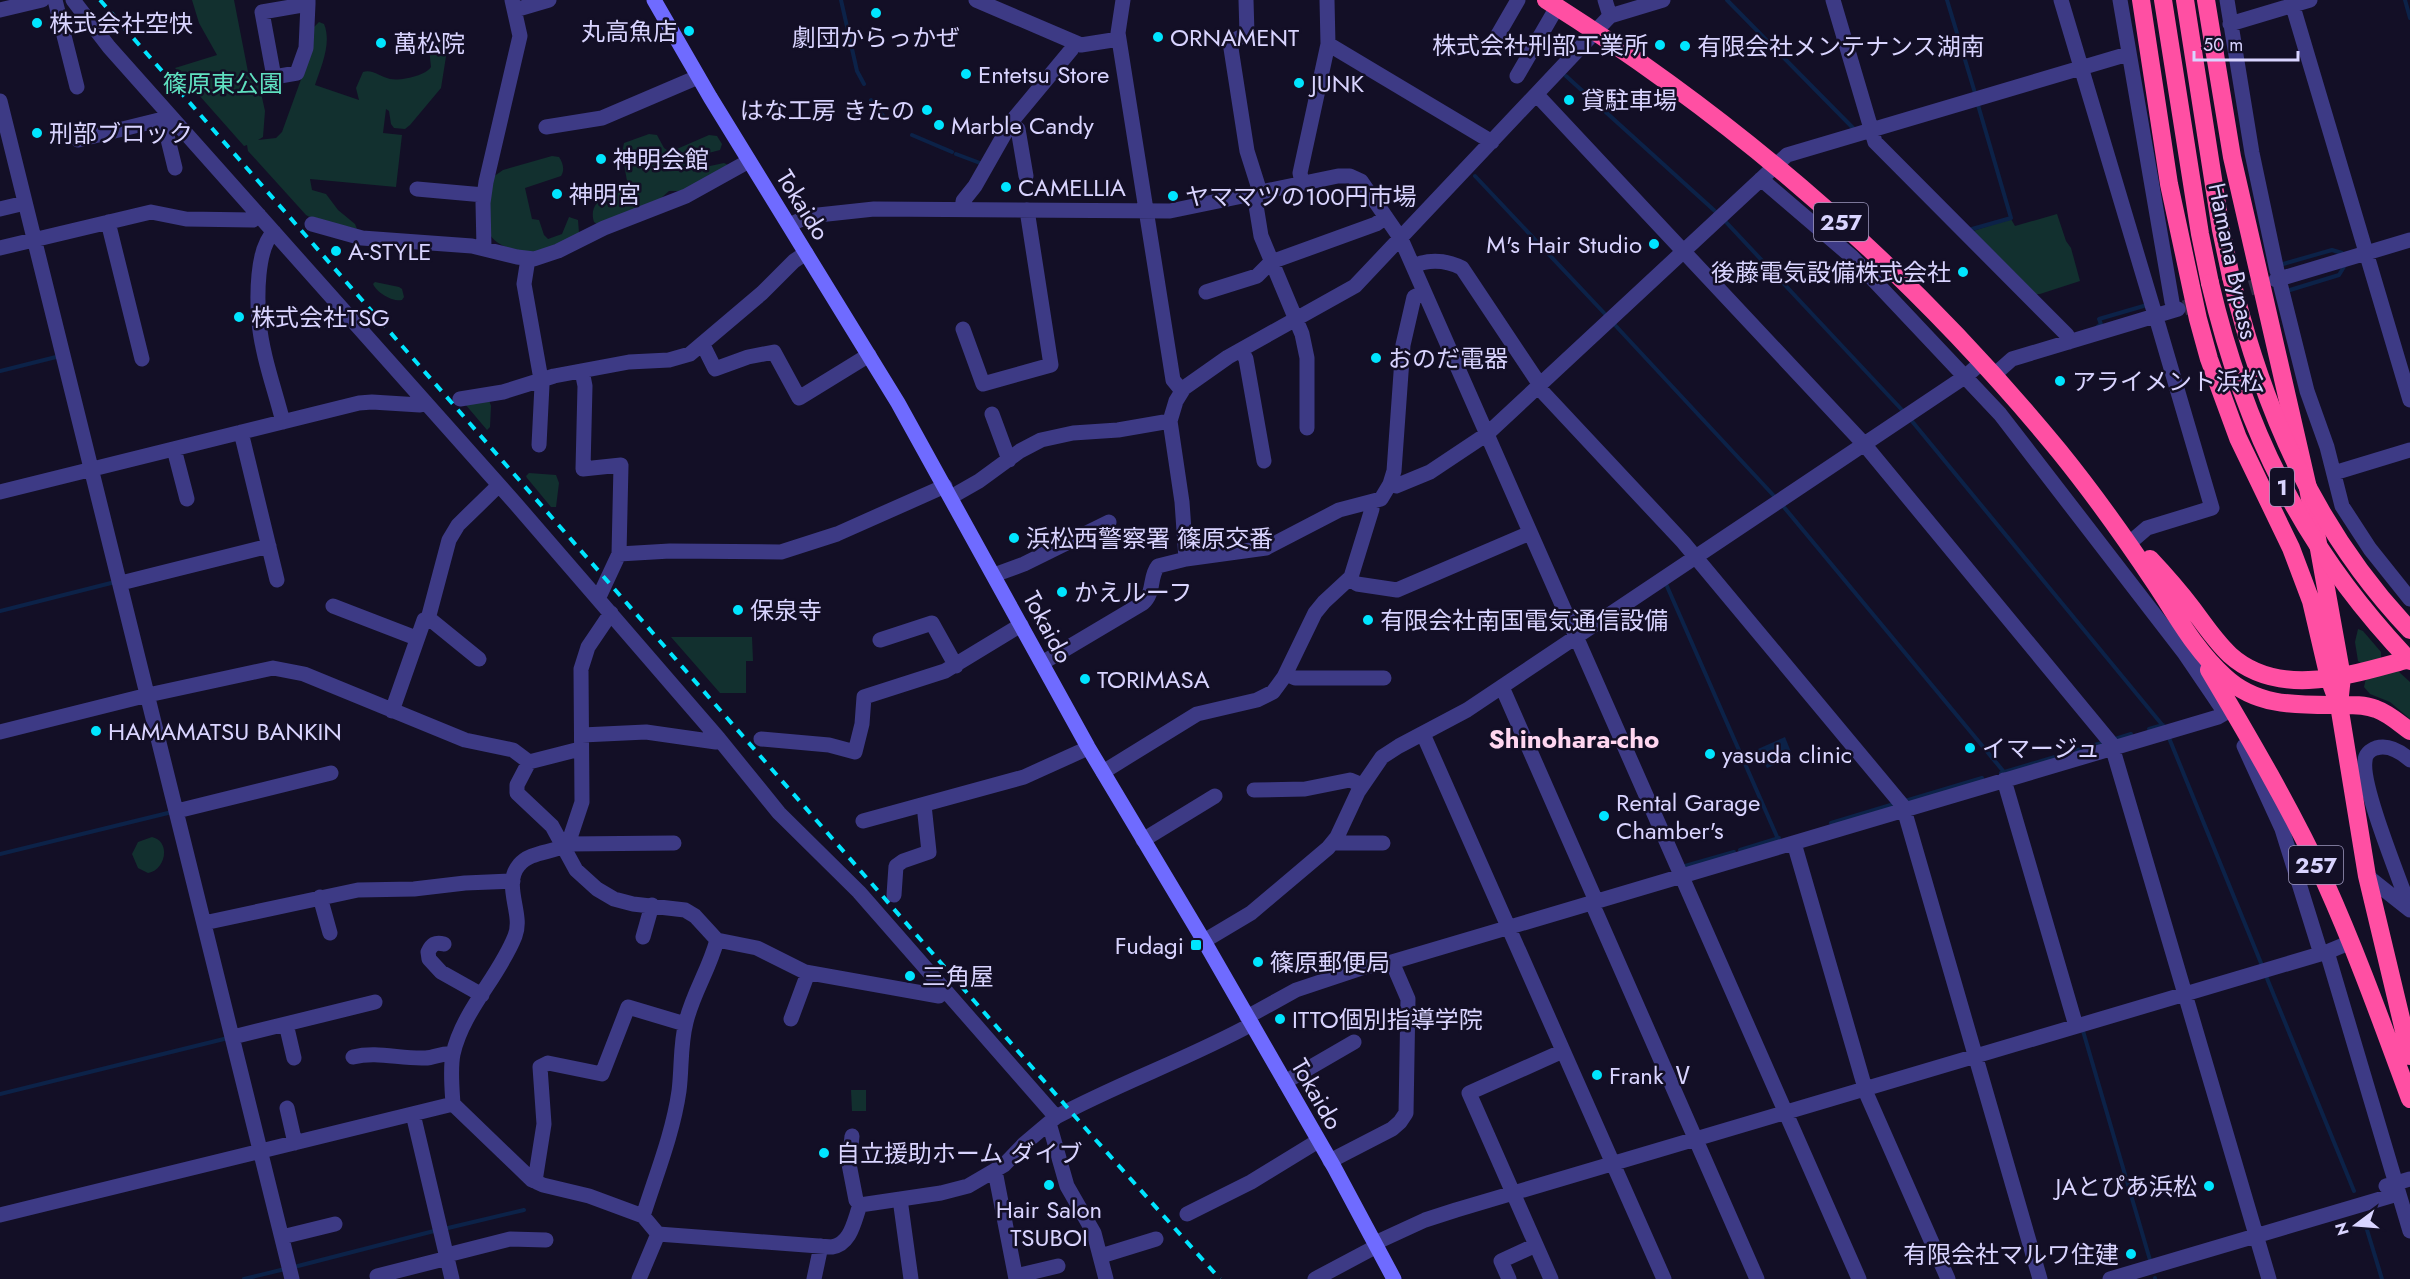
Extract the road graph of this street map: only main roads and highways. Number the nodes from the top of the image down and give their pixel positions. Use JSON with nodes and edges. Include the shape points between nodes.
{"nodes":[{"id":1,"x":654,"y":0,"type":"edge"},
{"id":2,"x":2140,"y":0,"type":"edge"},
{"id":3,"x":2163,"y":0,"type":"edge"},
{"id":4,"x":2185,"y":0,"type":"edge"},
{"id":5,"x":2206,"y":0,"type":"edge"},
{"id":6,"x":1551,"y":4,"type":"edge"},
{"id":7,"x":2092,"y":492,"type":"junction"},
{"id":8,"x":2178,"y":590,"type":"junction"},
{"id":9,"x":2410,"y":630,"type":"edge"},
{"id":10,"x":2193,"y":644,"type":"junction"},
{"id":11,"x":2410,"y":660,"type":"edge"},
{"id":12,"x":2336,"y":677,"type":"junction"},
{"id":13,"x":2340,"y":705,"type":"junction"},
{"id":14,"x":2410,"y":730,"type":"edge"},
{"id":15,"x":2410,"y":1056,"type":"edge"},
{"id":16,"x":2410,"y":1099,"type":"edge"},
{"id":17,"x":1394,"y":1279,"type":"edge"}],
"edges":[{"from":1,"to":17,"type":"main road","name":"Tokaido","via":[[869,355],[1088,748],[1250,1020]]},
{"from":2,"to":12,"type":"highway","via":[[2185,305],[2238,438],[2302,574]]},
{"from":3,"to":11,"type":"highway","name":"Hamana Bypass","number":"1","bridge":true,"via":[[2200,234],[2241,392],[2272,468],[2292,504],[2342,582]]},
{"from":4,"to":9,"type":"highway","name":"Hamana Bypass","number":"1","bridge":true,"via":[[2230,277],[2261,385],[2310,494],[2353,561]]},
{"from":5,"to":12,"type":"highway","via":[[2229,139],[2271,282],[2308,488]]},
{"from":6,"to":7,"type":"highway","number":"257","via":[[1682,92],[1776,165],[1882,260],[1988,369]]},
{"from":7,"to":8,"type":"highway","number":"257"},
{"from":7,"to":10,"type":"highway","number":"257"},
{"from":8,"to":12,"type":"highway","number":"257","via":[[2220,645],[2245,666],[2276,678]]},
{"from":8,"to":13,"type":"highway","number":"257","via":[[2215,651],[2241,675],[2274,690],[2326,690]]},
{"from":10,"to":13,"type":"highway","number":"257","via":[[2224,677],[2258,698],[2283,704]]},
{"from":10,"to":16,"type":"highway","number":"257","via":[[2228,711],[2296,823],[2351,942]]},
{"from":11,"to":12,"type":"highway"},
{"from":12,"to":13,"type":"highway"},
{"from":13,"to":14,"type":"highway","via":[[2385,712]]},
{"from":13,"to":15,"type":"highway","via":[[2367,876]]}]}
